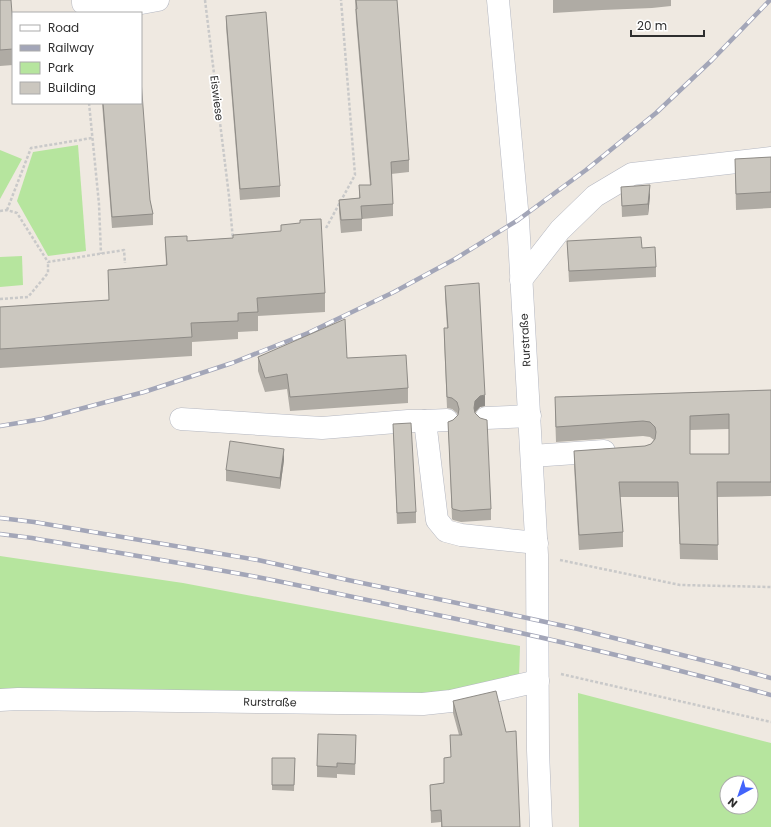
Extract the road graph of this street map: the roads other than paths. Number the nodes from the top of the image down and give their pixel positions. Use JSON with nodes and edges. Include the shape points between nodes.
{"nodes":[{"id":1,"x":83,"y":0,"type":"edge"},
{"id":2,"x":158,"y":0,"type":"edge"},
{"id":3,"x":498,"y":0,"type":"edge"},
{"id":4,"x":771,"y":158,"type":"edge"},
{"id":5,"x":521,"y":280,"type":"junction"},
{"id":6,"x":530,"y":416,"type":"junction"},
{"id":7,"x":486,"y":418,"type":"edge"},
{"id":8,"x":181,"y":419,"type":"dead end"},
{"id":9,"x":448,"y":420,"type":"edge"},
{"id":10,"x":425,"y":421,"type":"junction"},
{"id":11,"x":623,"y":450,"type":"edge"},
{"id":12,"x":532,"y":456,"type":"junction"},
{"id":13,"x":537,"y":549,"type":"junction"},
{"id":14,"x":538,"y":675,"type":"junction"},
{"id":15,"x":0,"y":700,"type":"edge"},
{"id":16,"x":541,"y":827,"type":"edge"}],
"edges":[{"from":1,"to":2,"type":"street","via":[[83,3],[98,11]]},
{"from":3,"to":5,"type":"street","name":"Rurstraße"},
{"from":4,"to":5,"type":"street","via":[[632,174],[595,196],[560,230]]},
{"from":5,"to":6,"type":"street","name":"Rurstraße"},
{"from":6,"to":7,"type":"street"},
{"from":6,"to":12,"type":"street","name":"Rurstraße"},
{"from":8,"to":10,"type":"street","via":[[322,428]]},
{"from":9,"to":10,"type":"street"},
{"from":10,"to":13,"type":"street","via":[[437,520],[446,531]]},
{"from":11,"to":12,"type":"street"},
{"from":12,"to":13,"type":"street","name":"Rurstraße"},
{"from":13,"to":14,"type":"street","name":"Rurstraße"},
{"from":14,"to":15,"type":"street","name":"Rurstraße","via":[[450,702],[423,704]]},
{"from":14,"to":16,"type":"street","name":"Rurstraße"}]}
